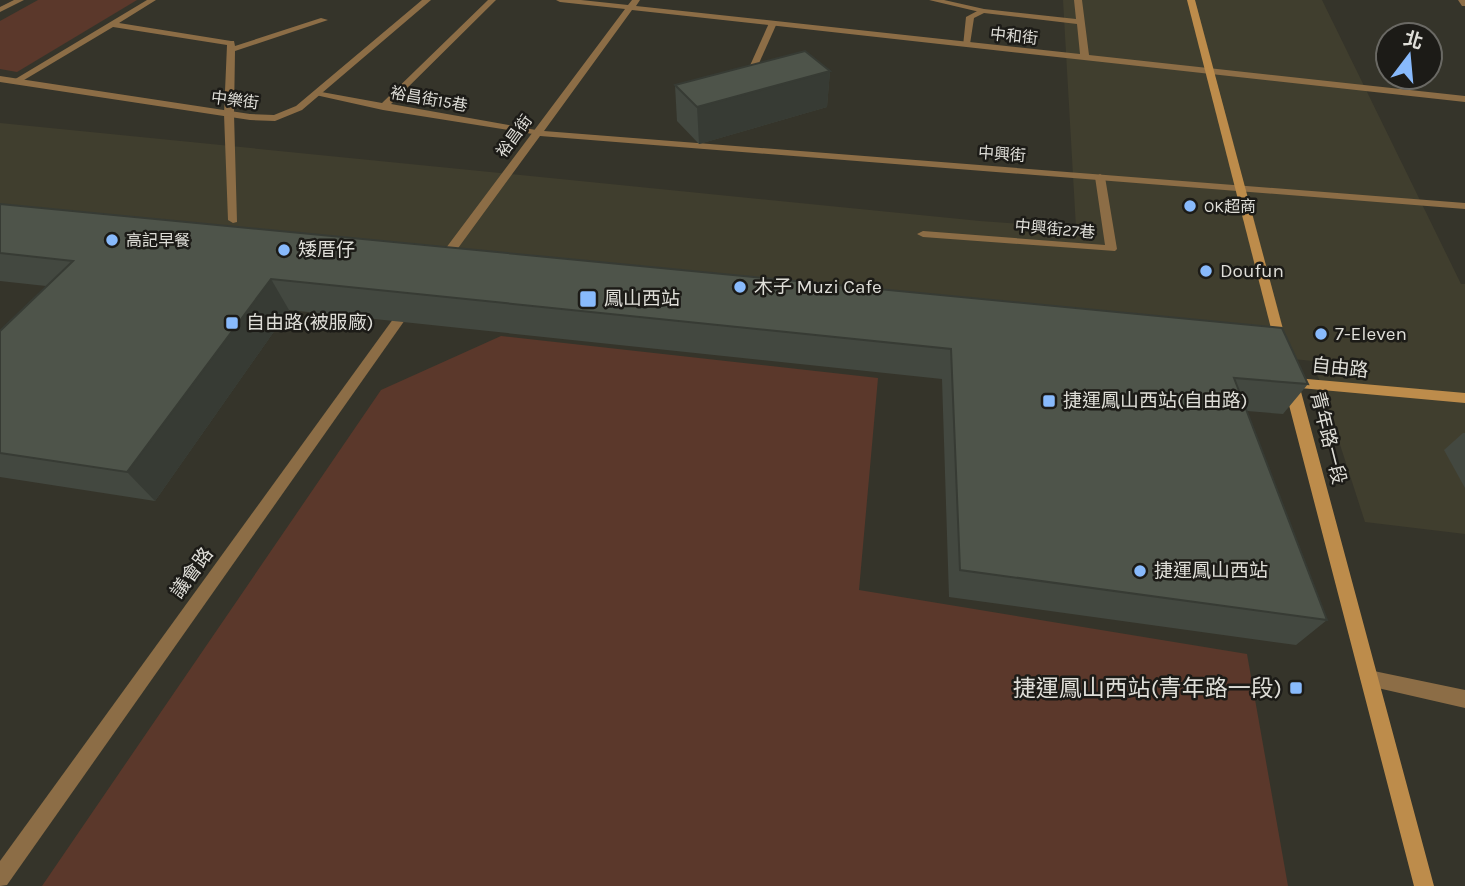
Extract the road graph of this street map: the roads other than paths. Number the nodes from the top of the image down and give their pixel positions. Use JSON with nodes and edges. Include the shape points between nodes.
{"nodes":[{"id":1,"x":20,"y":0,"type":"edge"},
{"id":2,"x":152,"y":0,"type":"edge"},
{"id":3,"x":427,"y":0,"type":"edge"},
{"id":4,"x":492,"y":0,"type":"edge"},
{"id":5,"x":561,"y":0,"type":"edge"},
{"id":6,"x":933,"y":0,"type":"edge"},
{"id":7,"x":1078,"y":0,"type":"edge"},
{"id":8,"x":1191,"y":0,"type":"edge"},
{"id":9,"x":634,"y":4,"type":"edge"},
{"id":10,"x":0,"y":10,"type":"edge"},
{"id":11,"x":984,"y":11,"type":"junction"},
{"id":12,"x":324,"y":20,"type":"dead end"},
{"id":13,"x":1081,"y":22,"type":"junction"},
{"id":14,"x":773,"y":23,"type":"junction"},
{"id":15,"x":110,"y":24,"type":"junction"},
{"id":16,"x":966,"y":44,"type":"junction"},
{"id":17,"x":231,"y":46,"type":"junction"},
{"id":18,"x":1085,"y":57,"type":"junction"},
{"id":19,"x":1210,"y":71,"type":"junction"},
{"id":20,"x":0,"y":79,"type":"edge"},
{"id":21,"x":16,"y":81,"type":"junction"},
{"id":22,"x":743,"y":91,"type":"edge"},
{"id":23,"x":316,"y":94,"type":"junction"},
{"id":24,"x":1465,"y":99,"type":"edge"},
{"id":25,"x":383,"y":107,"type":"junction"},
{"id":26,"x":229,"y":114,"type":"junction"},
{"id":27,"x":536,"y":133,"type":"junction"},
{"id":28,"x":1100,"y":177,"type":"junction"},
{"id":29,"x":1240,"y":188,"type":"junction"},
{"id":30,"x":1465,"y":205,"type":"edge"},
{"id":31,"x":233,"y":220,"type":"dead end"},
{"id":32,"x":923,"y":234,"type":"dead end"},
{"id":33,"x":433,"y":273,"type":"edge"},
{"id":34,"x":419,"y":293,"type":"edge"},
{"id":35,"x":1287,"y":373,"type":"junction"},
{"id":36,"x":1465,"y":398,"type":"edge"},
{"id":37,"x":1369,"y":678,"type":"junction"},
{"id":38,"x":1465,"y":699,"type":"edge"},
{"id":39,"x":0,"y":878,"type":"edge"},
{"id":40,"x":1424,"y":886,"type":"edge"}],
"edges":[{"from":1,"to":10,"type":"street"},
{"from":2,"to":15,"type":"street"},
{"from":3,"to":23,"type":"street","name":"中樂街"},
{"from":4,"to":25,"type":"street"},
{"from":5,"to":9,"type":"street","name":"中和街"},
{"from":6,"to":11,"type":"street"},
{"from":7,"to":13,"type":"street"},
{"from":8,"to":19,"type":"street","name":"青年路一段"},
{"from":9,"to":14,"type":"street","name":"中和街"},
{"from":9,"to":27,"type":"street","name":"裕昌街"},
{"from":11,"to":13,"type":"street"},
{"from":11,"to":16,"type":"street","via":[[970,17]]},
{"from":12,"to":17,"type":"street"},
{"from":13,"to":18,"type":"street"},
{"from":14,"to":16,"type":"street","name":"中和街"},
{"from":14,"to":22,"type":"street"},
{"from":15,"to":17,"type":"street"},
{"from":15,"to":21,"type":"street"},
{"from":16,"to":18,"type":"street","name":"中和街"},
{"from":17,"to":26,"type":"street"},
{"from":18,"to":19,"type":"street","name":"中和街"},
{"from":19,"to":24,"type":"street","name":"中和街"},
{"from":19,"to":29,"type":"street","name":"青年路一段"},
{"from":20,"to":21,"type":"street","name":"中樂街"},
{"from":21,"to":26,"type":"street","name":"中樂街"},
{"from":23,"to":25,"type":"street","name":"裕昌街15巷"},
{"from":23,"to":26,"type":"street","name":"中樂街","via":[[275,118]]},
{"from":25,"to":27,"type":"street","name":"裕昌街15巷"},
{"from":26,"to":31,"type":"street"},
{"from":27,"to":28,"type":"street","name":"中興街"},
{"from":27,"to":33,"type":"street","name":"裕昌街"},
{"from":28,"to":29,"type":"street","name":"中興街"},
{"from":28,"to":32,"type":"street","name":"中興街27巷","via":[[1111,249]]},
{"from":29,"to":30,"type":"street","name":"中興街"},
{"from":29,"to":35,"type":"street","name":"青年路一段"},
{"from":34,"to":39,"type":"street","name":"議會路"},
{"from":35,"to":36,"type":"street","name":"自由路"},
{"from":35,"to":37,"type":"street","name":"青年路一段"},
{"from":37,"to":38,"type":"street"},
{"from":37,"to":40,"type":"street","name":"青年路一段"}]}
